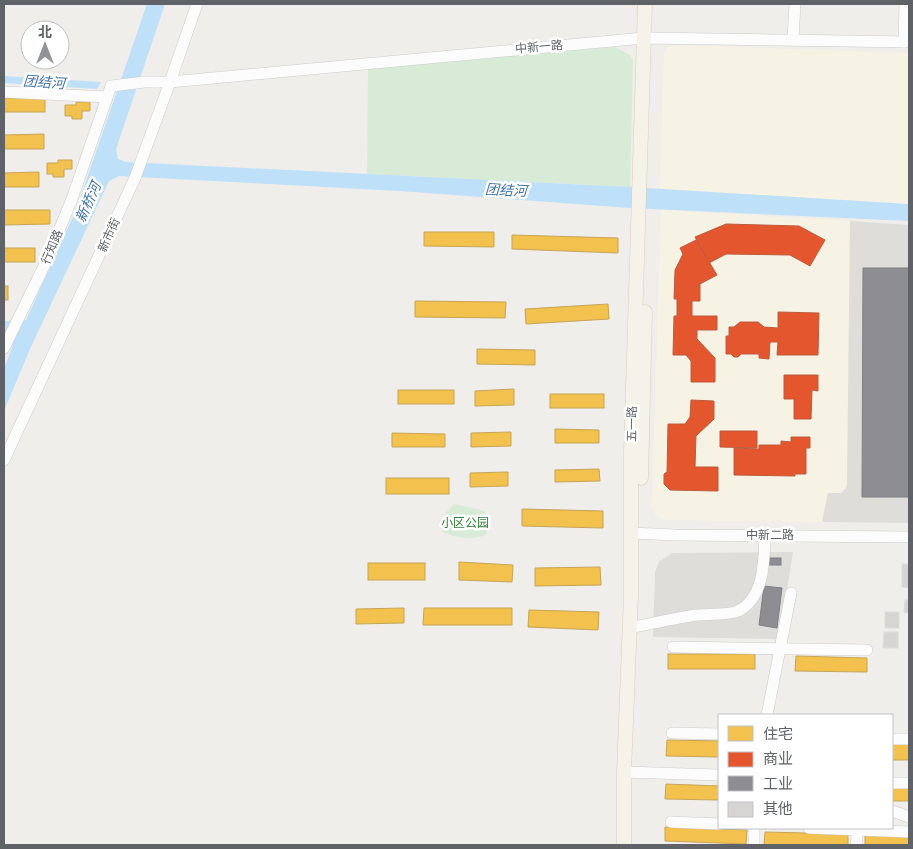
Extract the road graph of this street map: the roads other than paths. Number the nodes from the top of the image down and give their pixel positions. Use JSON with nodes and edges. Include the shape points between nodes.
{"nodes":[{"id":1,"x":197,"y":4,"type":"edge"},
{"id":2,"x":646,"y":4,"type":"edge"},
{"id":3,"x":653,"y":4,"type":"edge"},
{"id":4,"x":795,"y":4,"type":"edge"},
{"id":5,"x":904,"y":4,"type":"edge"},
{"id":6,"x":648,"y":37,"type":"junction"},
{"id":7,"x":794,"y":39,"type":"junction"},
{"id":8,"x":907,"y":42,"type":"edge"},
{"id":9,"x":170,"y":82,"type":"junction"},
{"id":10,"x":112,"y":89,"type":"junction"},
{"id":11,"x":4,"y":92,"type":"edge"},
{"id":12,"x":4,"y":347,"type":"edge"},
{"id":13,"x":4,"y":460,"type":"edge"},
{"id":14,"x":635,"y":533,"type":"junction"},
{"id":15,"x":765,"y":535,"type":"junction"},
{"id":16,"x":909,"y":537,"type":"edge"},
{"id":17,"x":791,"y":594,"type":"dead end"},
{"id":18,"x":629,"y":628,"type":"junction"},
{"id":19,"x":673,"y":647,"type":"dead end"},
{"id":20,"x":780,"y":649,"type":"junction"},
{"id":21,"x":868,"y":650,"type":"dead end"},
{"id":22,"x":766,"y":714,"type":"edge"},
{"id":23,"x":672,"y":733,"type":"dead end"},
{"id":24,"x":718,"y":734,"type":"edge"},
{"id":25,"x":893,"y":739,"type":"edge"},
{"id":26,"x":909,"y":740,"type":"edge"},
{"id":27,"x":624,"y":772,"type":"junction"},
{"id":28,"x":718,"y":775,"type":"edge"},
{"id":29,"x":893,"y":783,"type":"edge"},
{"id":30,"x":909,"y":783,"type":"edge"},
{"id":31,"x":893,"y":811,"type":"edge"},
{"id":32,"x":909,"y":817,"type":"edge"},
{"id":33,"x":671,"y":822,"type":"dead end"},
{"id":34,"x":718,"y":824,"type":"edge"},
{"id":35,"x":754,"y":829,"type":"edge"},
{"id":36,"x":858,"y":829,"type":"edge"},
{"id":37,"x":909,"y":832,"type":"edge"},
{"id":38,"x":624,"y":845,"type":"edge"},
{"id":39,"x":632,"y":845,"type":"edge"},
{"id":40,"x":754,"y":845,"type":"edge"},
{"id":41,"x":856,"y":845,"type":"edge"}],
"edges":[{"from":1,"to":9,"type":"street","name":"新市街"},
{"from":2,"to":6,"type":"main road","name":"五一路"},
{"from":3,"to":6,"type":"main road","name":"五一路"},
{"from":4,"to":7,"type":"street"},
{"from":5,"to":8,"type":"street"},
{"from":6,"to":7,"type":"street","name":"中新一路"},
{"from":6,"to":9,"type":"street","name":"中新一路"},
{"from":6,"to":14,"type":"main road","name":"五一路","via":[[644,215],[634,369]]},
{"from":7,"to":8,"type":"street","name":"中新一路"},
{"from":9,"to":10,"type":"street","name":"中新一路","via":[[146,82]]},
{"from":9,"to":13,"type":"street","name":"新市街","via":[[134,178]]},
{"from":10,"to":11,"type":"street","name":"中新一路"},
{"from":10,"to":12,"type":"street","name":"行知路","via":[[46,262]]},
{"from":14,"to":15,"type":"street","name":"中新二路"},
{"from":14,"to":18,"type":"main road","name":"五一路"},
{"from":14,"to":39,"type":"main road","name":"五一路"},
{"from":15,"to":16,"type":"street","name":"中新二路"},
{"from":15,"to":18,"type":"street","via":[[762,578],[752,599],[738,612]]},
{"from":17,"to":20,"type":"street"},
{"from":18,"to":27,"type":"main road","name":"五一路"},
{"from":19,"to":20,"type":"street"},
{"from":20,"to":21,"type":"street"},
{"from":20,"to":22,"type":"street"},
{"from":23,"to":24,"type":"street"},
{"from":25,"to":26,"type":"street"},
{"from":27,"to":28,"type":"street"},
{"from":27,"to":38,"type":"main road","name":"五一路"},
{"from":29,"to":30,"type":"street"},
{"from":31,"to":32,"type":"street"},
{"from":33,"to":34,"type":"street"},
{"from":35,"to":40,"type":"street"},
{"from":36,"to":37,"type":"street"},
{"from":36,"to":41,"type":"street"}]}
